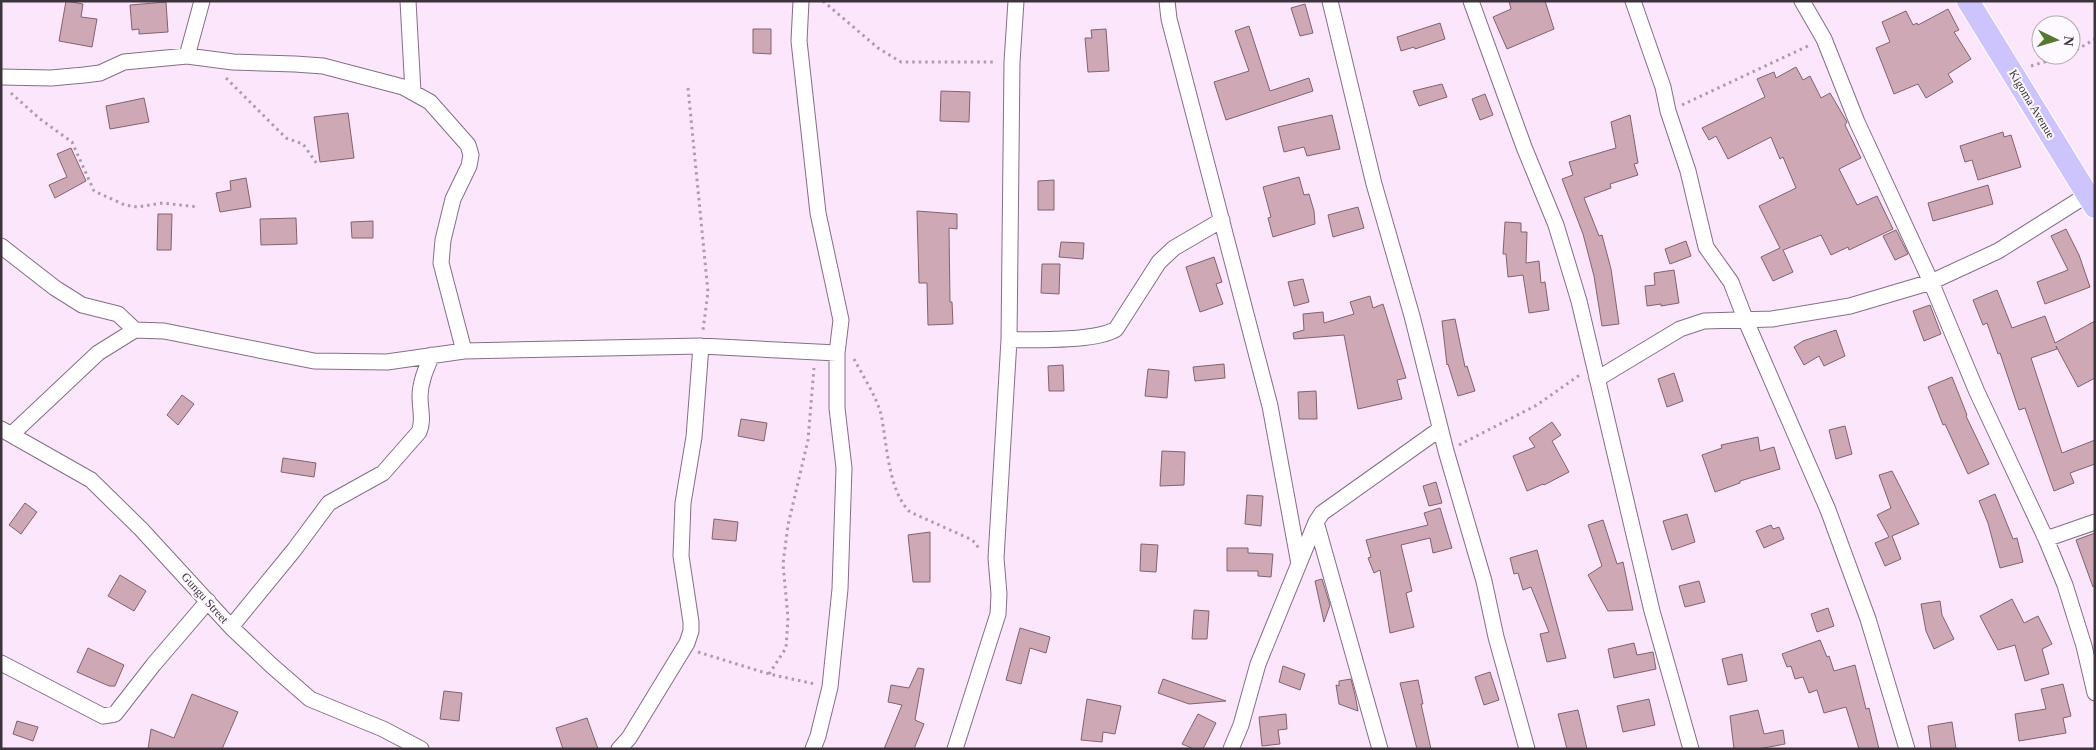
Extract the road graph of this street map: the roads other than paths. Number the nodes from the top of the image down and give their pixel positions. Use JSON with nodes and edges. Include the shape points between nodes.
{"nodes":[{"id":1,"x":202,"y":1,"type":"edge"},
{"id":2,"x":408,"y":1,"type":"edge"},
{"id":3,"x":801,"y":1,"type":"edge"},
{"id":4,"x":1016,"y":1,"type":"edge"},
{"id":5,"x":1166,"y":1,"type":"edge"},
{"id":6,"x":1330,"y":1,"type":"edge"},
{"id":7,"x":1470,"y":1,"type":"edge"},
{"id":8,"x":1633,"y":1,"type":"edge"},
{"id":9,"x":1802,"y":1,"type":"edge"},
{"id":10,"x":1968,"y":1,"type":"edge"},
{"id":11,"x":187,"y":56,"type":"junction"},
{"id":12,"x":4,"y":84,"type":"edge"},
{"id":13,"x":413,"y":92,"type":"junction"},
{"id":14,"x":2091,"y":201,"type":"edge"},
{"id":15,"x":1222,"y":220,"type":"junction"},
{"id":16,"x":1,"y":246,"type":"edge"},
{"id":17,"x":1931,"y":282,"type":"junction"},
{"id":18,"x":1746,"y":321,"type":"junction"},
{"id":19,"x":135,"y":330,"type":"junction"},
{"id":20,"x":1009,"y":340,"type":"junction"},
{"id":21,"x":701,"y":346,"type":"junction"},
{"id":22,"x":464,"y":350,"type":"junction"},
{"id":23,"x":837,"y":353,"type":"junction"},
{"id":24,"x":432,"y":355,"type":"junction"},
{"id":25,"x":1596,"y":372,"type":"junction"},
{"id":26,"x":1440,"y":429,"type":"junction"},
{"id":27,"x":6,"y":432,"type":"edge"},
{"id":28,"x":1316,"y":522,"type":"junction"},
{"id":29,"x":2095,"y":522,"type":"edge"},
{"id":30,"x":2046,"y":539,"type":"junction"},
{"id":31,"x":1299,"y":564,"type":"junction"},
{"id":32,"x":208,"y":601,"type":"junction"},
{"id":33,"x":231,"y":626,"type":"junction"},
{"id":34,"x":1,"y":663,"type":"edge"},
{"id":35,"x":2095,"y":692,"type":"edge"},
{"id":36,"x":1241,"y":725,"type":"junction"},
{"id":37,"x":421,"y":749,"type":"edge"},
{"id":38,"x":619,"y":749,"type":"edge"},
{"id":39,"x":813,"y":749,"type":"edge"},
{"id":40,"x":955,"y":749,"type":"edge"},
{"id":41,"x":1230,"y":749,"type":"edge"},
{"id":42,"x":1244,"y":749,"type":"edge"},
{"id":43,"x":1380,"y":749,"type":"edge"},
{"id":44,"x":1527,"y":749,"type":"edge"},
{"id":45,"x":1691,"y":749,"type":"edge"},
{"id":46,"x":1907,"y":749,"type":"edge"}],
"edges":[{"from":1,"to":11,"type":"street"},
{"from":2,"to":13,"type":"street"},
{"from":3,"to":23,"type":"street","via":[[799,41],[818,213],[841,320]]},
{"from":4,"to":20,"type":"street","via":[[1012,62]]},
{"from":5,"to":15,"type":"street"},
{"from":6,"to":26,"type":"street","via":[[1374,184]]},
{"from":7,"to":25,"type":"street","via":[[1556,225]]},
{"from":8,"to":18,"type":"street","via":[[1664,87],[1706,247],[1731,282]]},
{"from":9,"to":17,"type":"street","via":[[1824,39],[1857,122]]},
{"from":10,"to":14,"type":"main road","name":"Kigoma Avenue"},
{"from":11,"to":12,"type":"street","via":[[124,62],[100,73]]},
{"from":11,"to":13,"type":"street","via":[[233,62],[323,66]]},
{"from":13,"to":22,"type":"street","via":[[430,102],[468,145],[471,155],[470,166],[454,199],[441,252],[441,263]]},
{"from":14,"to":17,"type":"street","via":[[1998,251]]},
{"from":15,"to":20,"type":"street","via":[[1174,248],[1159,262],[1116,329],[1108,334]]},
{"from":15,"to":31,"type":"street","via":[[1270,406]]},
{"from":16,"to":19,"type":"street","via":[[82,305],[118,314]]},
{"from":17,"to":18,"type":"street","via":[[1850,306]]},
{"from":17,"to":30,"type":"street","via":[[1977,392]]},
{"from":18,"to":25,"type":"street","via":[[1704,321],[1680,329]]},
{"from":18,"to":46,"type":"street","via":[[1828,510],[1868,619]]},
{"from":19,"to":24,"type":"street","via":[[164,331],[314,361],[387,362]]},
{"from":19,"to":27,"type":"street","via":[[98,353]]},
{"from":20,"to":40,"type":"street","via":[[996,549],[998,614]]},
{"from":21,"to":22,"type":"street"},
{"from":21,"to":23,"type":"street"},
{"from":21,"to":38,"type":"street","via":[[694,436],[683,502],[681,556],[691,631],[629,738]]},
{"from":22,"to":24,"type":"street"},
{"from":23,"to":39,"type":"street","via":[[837,408],[844,468],[840,589],[830,687]]},
{"from":24,"to":33,"type":"street","via":[[423,377],[420,396],[422,426],[419,432],[383,473],[329,503]]},
{"from":25,"to":45,"type":"street","via":[[1652,611]]},
{"from":26,"to":28,"type":"street","via":[[1327,507]]},
{"from":26,"to":44,"type":"street","via":[[1484,581]]},
{"from":27,"to":32,"type":"street","name":"Gungu Street","via":[[91,480]]},
{"from":28,"to":31,"type":"street"},
{"from":28,"to":43,"type":"street"},
{"from":29,"to":30,"type":"street"},
{"from":30,"to":35,"type":"street","via":[[2065,585]]},
{"from":31,"to":36,"type":"street","via":[[1258,664]]},
{"from":32,"to":33,"type":"street","name":"Gungu Street"},
{"from":32,"to":34,"type":"street","via":[[115,714],[103,716]]},
{"from":33,"to":37,"type":"street","name":"Gungu Street","via":[[310,699],[383,729]]},
{"from":36,"to":41,"type":"street"},
{"from":36,"to":42,"type":"street"}]}
